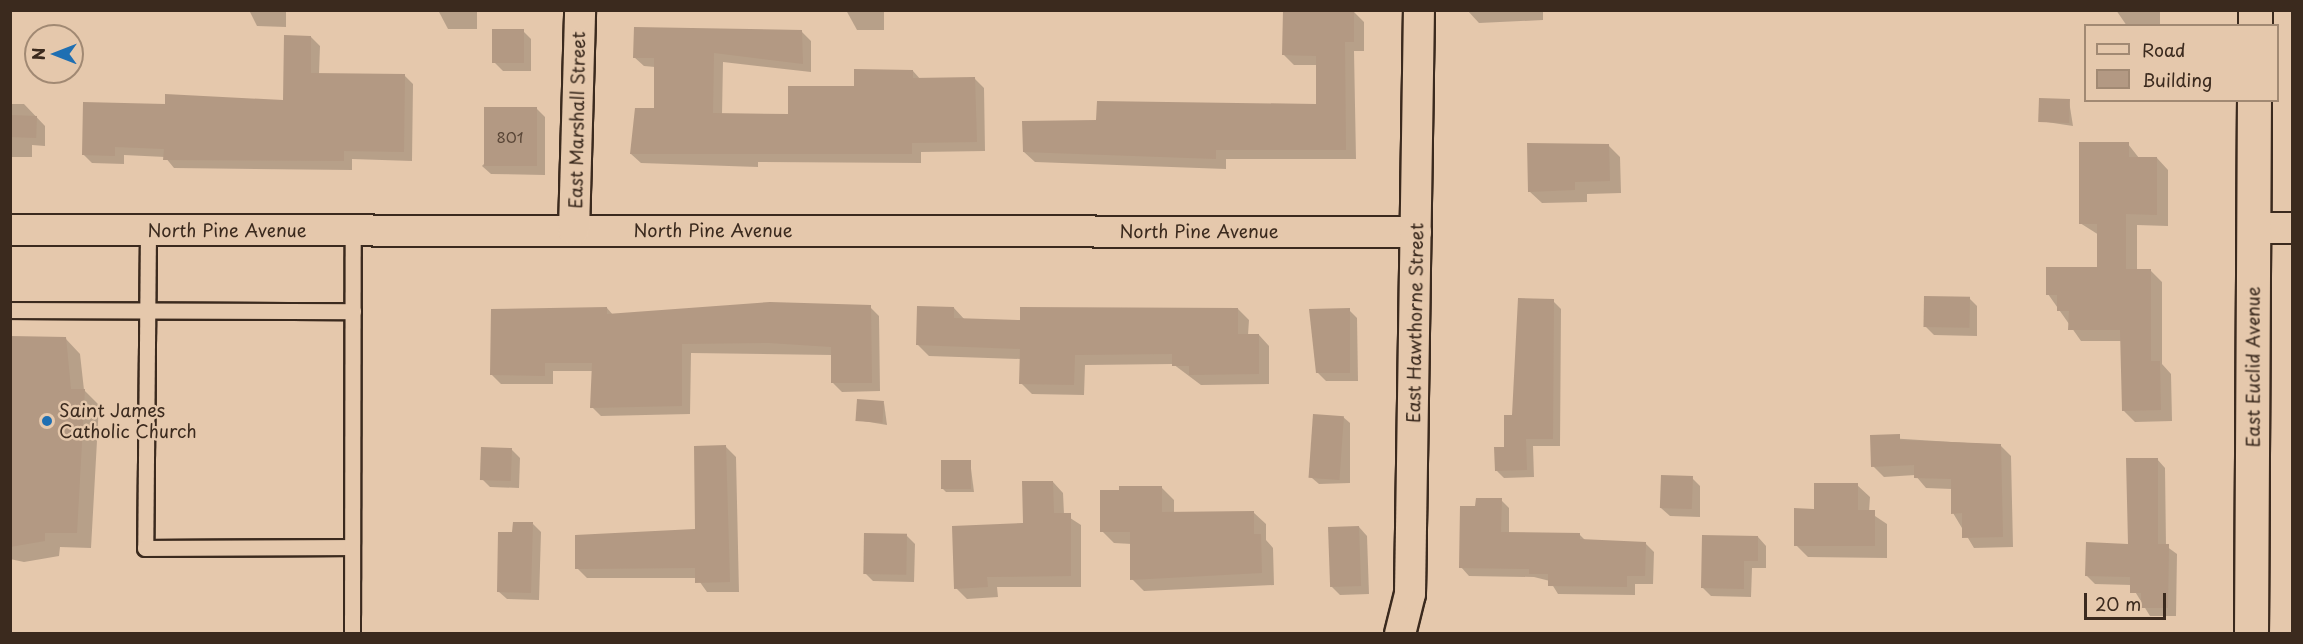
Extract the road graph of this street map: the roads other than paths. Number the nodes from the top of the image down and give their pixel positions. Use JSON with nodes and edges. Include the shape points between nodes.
{"nodes":[{"id":1,"x":580,"y":10,"type":"edge"},
{"id":2,"x":1419,"y":10,"type":"edge"},
{"id":3,"x":2254,"y":102,"type":"edge"},
{"id":4,"x":2254,"y":228,"type":"junction"},
{"id":5,"x":2292,"y":228,"type":"edge"},
{"id":6,"x":10,"y":230,"type":"edge"},
{"id":7,"x":148,"y":230,"type":"junction"},
{"id":8,"x":353,"y":230,"type":"junction"},
{"id":9,"x":574,"y":230,"type":"junction"},
{"id":10,"x":1416,"y":232,"type":"junction"},
{"id":11,"x":10,"y":310,"type":"edge"},
{"id":12,"x":147,"y":311,"type":"junction"},
{"id":13,"x":353,"y":311,"type":"junction"},
{"id":14,"x":352,"y":547,"type":"junction"},
{"id":15,"x":352,"y":633,"type":"edge"},
{"id":16,"x":1400,"y":633,"type":"edge"},
{"id":17,"x":2251,"y":633,"type":"edge"}],
"edges":[{"from":1,"to":9,"type":"street","name":"East Marshall Street"},
{"from":2,"to":10,"type":"street","name":"East Hawthorne Street"},
{"from":3,"to":4,"type":"street","name":"East Euclid Avenue"},
{"from":4,"to":5,"type":"street"},
{"from":4,"to":17,"type":"street","name":"East Euclid Avenue"},
{"from":6,"to":7,"type":"street","name":"North Pine Avenue"},
{"from":7,"to":8,"type":"street","name":"North Pine Avenue"},
{"from":7,"to":12,"type":"lane"},
{"from":8,"to":9,"type":"street","name":"North Pine Avenue"},
{"from":8,"to":13,"type":"lane"},
{"from":9,"to":10,"type":"street","name":"North Pine Avenue"},
{"from":10,"to":16,"type":"street","name":"East Hawthorne Street","via":[[1410,594]]},
{"from":11,"to":12,"type":"lane"},
{"from":12,"to":13,"type":"lane"},
{"from":12,"to":14,"type":"lane","via":[[146,548]]},
{"from":13,"to":14,"type":"lane"},
{"from":14,"to":15,"type":"lane"}]}
